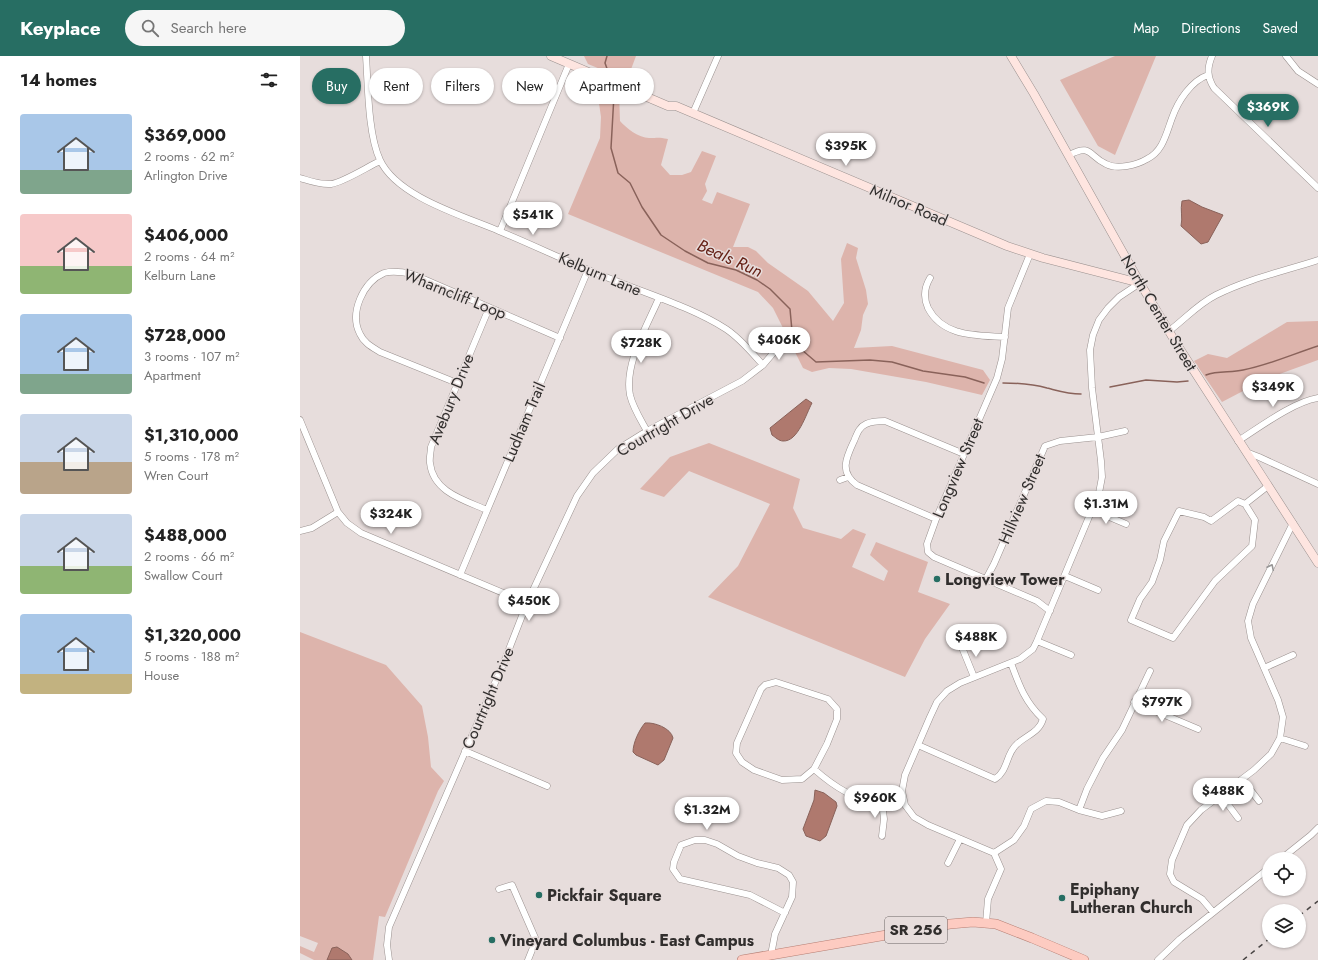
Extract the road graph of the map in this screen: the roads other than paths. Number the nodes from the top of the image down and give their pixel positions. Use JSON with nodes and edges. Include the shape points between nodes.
{"nodes":[{"id":1,"x":366,"y":56,"type":"edge"},
{"id":2,"x":552,"y":56,"type":"edge"},
{"id":3,"x":718,"y":56,"type":"edge"},
{"id":4,"x":1011,"y":56,"type":"edge"},
{"id":5,"x":1212,"y":56,"type":"edge"},
{"id":6,"x":1286,"y":56,"type":"edge"},
{"id":7,"x":570,"y":64,"type":"junction"},
{"id":8,"x":1208,"y":75,"type":"junction"},
{"id":9,"x":1318,"y":84,"type":"edge"},
{"id":10,"x":692,"y":113,"type":"junction"},
{"id":11,"x":1069,"y":155,"type":"junction"},
{"id":12,"x":380,"y":161,"type":"junction"},
{"id":13,"x":300,"y":178,"type":"edge"},
{"id":14,"x":1318,"y":188,"type":"edge"},
{"id":15,"x":500,"y":231,"type":"junction"},
{"id":16,"x":1030,"y":254,"type":"junction"},
{"id":17,"x":1318,"y":260,"type":"edge"},
{"id":18,"x":588,"y":270,"type":"junction"},
{"id":19,"x":930,"y":278,"type":"dead end"},
{"id":20,"x":1140,"y":283,"type":"junction"},
{"id":21,"x":659,"y":298,"type":"junction"},
{"id":22,"x":489,"y":308,"type":"junction"},
{"id":23,"x":1169,"y":331,"type":"junction"},
{"id":24,"x":1005,"y":337,"type":"junction"},
{"id":25,"x":560,"y":338,"type":"junction"},
{"id":26,"x":780,"y":345,"type":"dead end"},
{"id":27,"x":763,"y":365,"type":"junction"},
{"id":28,"x":456,"y":383,"type":"junction"},
{"id":29,"x":1318,"y":398,"type":"edge"},
{"id":30,"x":866,"y":415,"type":"dead end"},
{"id":31,"x":300,"y":420,"type":"edge"},
{"id":32,"x":869,"y":423,"type":"junction"},
{"id":33,"x":647,"y":431,"type":"junction"},
{"id":34,"x":1125,"y":431,"type":"dead end"},
{"id":35,"x":1098,"y":437,"type":"junction"},
{"id":36,"x":1238,"y":441,"type":"junction"},
{"id":37,"x":1246,"y":452,"type":"junction"},
{"id":38,"x":964,"y":454,"type":"junction"},
{"id":39,"x":848,"y":477,"type":"junction"},
{"id":40,"x":840,"y":480,"type":"dead end"},
{"id":41,"x":1318,"y":484,"type":"edge"},
{"id":42,"x":1268,"y":486,"type":"junction"},
{"id":43,"x":1245,"y":504,"type":"junction"},
{"id":44,"x":487,"y":510,"type":"junction"},
{"id":45,"x":1093,"y":510,"type":"junction"},
{"id":46,"x":338,"y":512,"type":"junction"},
{"id":47,"x":936,"y":519,"type":"junction"},
{"id":48,"x":1293,"y":523,"type":"junction"},
{"id":49,"x":1126,"y":524,"type":"dead end"},
{"id":50,"x":300,"y":532,"type":"edge"},
{"id":51,"x":1318,"y":563,"type":"edge"},
{"id":52,"x":460,"y":574,"type":"junction"},
{"id":53,"x":1065,"y":576,"type":"junction"},
{"id":54,"x":986,"y":579,"type":"junction"},
{"id":55,"x":1098,"y":590,"type":"dead end"},
{"id":56,"x":526,"y":603,"type":"junction"},
{"id":57,"x":1050,"y":611,"type":"junction"},
{"id":58,"x":1037,"y":641,"type":"junction"},
{"id":59,"x":961,"y":645,"type":"dead end"},
{"id":60,"x":1071,"y":655,"type":"dead end"},
{"id":61,"x":1293,"y":655,"type":"dead end"},
{"id":62,"x":1011,"y":663,"type":"junction"},
{"id":63,"x":1264,"y":668,"type":"junction"},
{"id":64,"x":1150,"y":671,"type":"dead end"},
{"id":65,"x":974,"y":677,"type":"junction"},
{"id":66,"x":1134,"y":702,"type":"junction"},
{"id":67,"x":1198,"y":729,"type":"dead end"},
{"id":68,"x":1280,"y":738,"type":"junction"},
{"id":69,"x":918,"y":745,"type":"junction"},
{"id":70,"x":1305,"y":746,"type":"dead end"},
{"id":71,"x":465,"y":751,"type":"junction"},
{"id":72,"x":814,"y":769,"type":"junction"},
{"id":73,"x":1242,"y":779,"type":"junction"},
{"id":74,"x":546,"y":786,"type":"dead end"},
{"id":75,"x":1221,"y":795,"type":"junction"},
{"id":76,"x":904,"y":801,"type":"junction"},
{"id":77,"x":1259,"y":801,"type":"dead end"},
{"id":78,"x":882,"y":803,"type":"junction"},
{"id":79,"x":1079,"y":810,"type":"junction"},
{"id":80,"x":1121,"y":811,"type":"dead end"},
{"id":81,"x":1238,"y":818,"type":"dead end"},
{"id":82,"x":1318,"y":828,"type":"edge"},
{"id":83,"x":1318,"y":833,"type":"edge"},
{"id":84,"x":1311,"y":835,"type":"junction"},
{"id":85,"x":882,"y":836,"type":"dead end"},
{"id":86,"x":960,"y":839,"type":"junction"},
{"id":87,"x":1290,"y":852,"type":"edge"},
{"id":88,"x":994,"y":853,"type":"junction"},
{"id":89,"x":948,"y":863,"type":"dead end"},
{"id":90,"x":1262,"y":874,"type":"edge"},
{"id":91,"x":499,"y":889,"type":"dead end"},
{"id":92,"x":1213,"y":912,"type":"junction"},
{"id":93,"x":785,"y":913,"type":"junction"},
{"id":94,"x":986,"y":922,"type":"junction"},
{"id":95,"x":771,"y":955,"type":"junction"},
{"id":96,"x":389,"y":960,"type":"edge"},
{"id":97,"x":528,"y":960,"type":"edge"},
{"id":98,"x":742,"y":960,"type":"edge"},
{"id":99,"x":1084,"y":960,"type":"edge"},
{"id":100,"x":1158,"y":960,"type":"edge"}],
"edges":[{"from":1,"to":12,"type":"street","name":"Kelburn Lane","via":[[374,143]]},
{"from":2,"to":7,"type":"main road","name":"Milnor Road"},
{"from":3,"to":10,"type":"street"},
{"from":4,"to":11,"type":"main road","name":"North Center Street"},
{"from":5,"to":8,"type":"street"},
{"from":6,"to":9,"type":"street","via":[[1298,71]]},
{"from":7,"to":10,"type":"main road","name":"Milnor Road","via":[[668,106],[676,106]]},
{"from":7,"to":15,"type":"street"},
{"from":8,"to":11,"type":"street","via":[[1197,80],[1187,91],[1173,115],[1164,140],[1156,152],[1146,160],[1136,164],[1112,166],[1090,151],[1077,151]]},
{"from":8,"to":14,"type":"street","via":[[1214,88]]},
{"from":10,"to":16,"type":"main road","name":"Milnor Road"},
{"from":11,"to":20,"type":"main road","name":"North Center Street"},
{"from":12,"to":13,"type":"street","via":[[332,184],[310,182]]},
{"from":12,"to":15,"type":"street","name":"Kelburn Lane","via":[[404,188],[421,198]]},
{"from":15,"to":18,"type":"street","name":"Kelburn Lane"},
{"from":16,"to":20,"type":"main road","name":"Milnor Road"},
{"from":16,"to":24,"type":"street","name":"Longview Street","via":[[1011,299]]},
{"from":17,"to":23,"type":"street","via":[[1216,295],[1198,306]]},
{"from":18,"to":21,"type":"street","name":"Kelburn Lane"},
{"from":18,"to":25,"type":"street","name":"Ludham Trail"},
{"from":19,"to":24,"type":"street","via":[[926,285],[925,299],[930,312],[941,324],[962,333]]},
{"from":20,"to":23,"type":"main road","name":"North Center Street"},
{"from":20,"to":35,"type":"street","via":[[1108,308],[1099,320],[1093,335],[1090,366]]},
{"from":21,"to":27,"type":"street","name":"Kelburn Lane","via":[[701,315],[727,330]]},
{"from":21,"to":33,"type":"street","via":[[634,357],[628,382],[634,406]]},
{"from":22,"to":25,"type":"street","name":"Wharncliff Loop"},
{"from":22,"to":28,"type":"street","name":"Avebury Drive"},
{"from":22,"to":28,"type":"street","name":"Wharncliff Loop","via":[[412,274],[399,271],[385,273],[371,282],[363,294],[357,309],[356,324],[368,345]]},
{"from":23,"to":36,"type":"main road","name":"North Center Street"},
{"from":24,"to":38,"type":"street","name":"Longview Street","via":[[997,378]]},
{"from":25,"to":44,"type":"street","name":"Ludham Trail"},
{"from":26,"to":27,"type":"street","name":"Courtright Drive"},
{"from":27,"to":33,"type":"street","name":"Courtright Drive","via":[[742,381]]},
{"from":28,"to":44,"type":"street","name":"Avebury Drive","via":[[431,447],[430,462],[434,477],[444,490]]},
{"from":29,"to":36,"type":"street","via":[[1286,411]]},
{"from":30,"to":32,"type":"street"},
{"from":31,"to":46,"type":"street"},
{"from":32,"to":38,"type":"street","via":[[885,421]]},
{"from":32,"to":39,"type":"street","via":[[861,427],[846,457]]},
{"from":33,"to":56,"type":"street","name":"Courtright Drive","via":[[618,449],[593,473],[577,496]]},
{"from":34,"to":35,"type":"street"},
{"from":35,"to":45,"type":"street","via":[[1102,477],[1100,494]]},
{"from":35,"to":54,"type":"street","name":"Hillview Street","via":[[1060,441],[1045,446]]},
{"from":36,"to":37,"type":"main road","name":"North Center Street"},
{"from":37,"to":41,"type":"street"},
{"from":37,"to":42,"type":"main road","name":"North Center Street"},
{"from":38,"to":47,"type":"street","name":"Longview Street"},
{"from":39,"to":40,"type":"street"},
{"from":39,"to":47,"type":"street","via":[[857,485]]},
{"from":42,"to":43,"type":"street"},
{"from":42,"to":48,"type":"main road","name":"North Center Street"},
{"from":43,"to":43,"type":"street","via":[[1238,501],[1211,521],[1179,511],[1164,541],[1152,582],[1131,620],[1173,638],[1215,581],[1252,546],[1254,520]]},
{"from":44,"to":52,"type":"street","name":"Ludham Trail"},
{"from":45,"to":49,"type":"street"},
{"from":45,"to":53,"type":"street"},
{"from":46,"to":50,"type":"street","via":[[312,528]]},
{"from":46,"to":52,"type":"street","via":[[361,533]]},
{"from":47,"to":54,"type":"street","name":"Longview Street","via":[[927,544],[928,552],[934,558]]},
{"from":48,"to":51,"type":"main road","name":"North Center Street"},
{"from":63,"to":48,"type":"street","one_way":true,"via":[[1251,638],[1248,621],[1257,596]]},
{"from":52,"to":56,"type":"street"},
{"from":53,"to":55,"type":"street"},
{"from":53,"to":57,"type":"street"},
{"from":54,"to":57,"type":"street","name":"Longview Street","via":[[1037,602]]},
{"from":56,"to":71,"type":"street","name":"Courtright Drive","via":[[504,662]]},
{"from":57,"to":58,"type":"street"},
{"from":58,"to":60,"type":"street"},
{"from":58,"to":62,"type":"street","via":[[1033,649]]},
{"from":59,"to":65,"type":"street"},
{"from":61,"to":63,"type":"street"},
{"from":62,"to":65,"type":"street"},
{"from":62,"to":69,"type":"street","via":[[1026,699],[1043,719],[1041,727],[1015,746],[1002,775],[995,779]]},
{"from":63,"to":68,"type":"street","via":[[1283,717]]},
{"from":64,"to":66,"type":"street"},
{"from":65,"to":69,"type":"street","via":[[947,691],[937,702]]},
{"from":66,"to":67,"type":"street"},
{"from":66,"to":79,"type":"street","via":[[1122,730],[1103,758]]},
{"from":68,"to":70,"type":"street"},
{"from":68,"to":73,"type":"street","via":[[1271,754]]},
{"from":69,"to":76,"type":"street","via":[[905,776],[902,791]]},
{"from":71,"to":74,"type":"street"},
{"from":71,"to":96,"type":"street","name":"Courtright Drive","via":[[389,927]]},
{"from":72,"to":72,"type":"street","via":[[837,719],[837,709],[828,699],[785,684],[776,682],[765,685],[737,744],[738,758],[754,770],[782,780],[802,779]]},
{"from":72,"to":78,"type":"street","via":[[842,791]]},
{"from":73,"to":75,"type":"street"},
{"from":73,"to":77,"type":"street"},
{"from":75,"to":81,"type":"street"},
{"from":75,"to":92,"type":"street","via":[[1187,825],[1172,860],[1170,874],[1174,882],[1202,899]]},
{"from":76,"to":78,"type":"street"},
{"from":76,"to":86,"type":"street","via":[[914,817]]},
{"from":78,"to":85,"type":"street"},
{"from":79,"to":80,"type":"street","via":[[1102,816]]},
{"from":79,"to":88,"type":"street","via":[[1059,802],[1046,801],[1031,810],[1014,840]]},
{"from":82,"to":84,"type":"street"},
{"from":83,"to":84,"type":"street"},
{"from":84,"to":87,"type":"street"},
{"from":86,"to":88,"type":"street"},
{"from":86,"to":89,"type":"street"},
{"from":88,"to":94,"type":"street","via":[[1002,869],[988,899]]},
{"from":90,"to":92,"type":"street"},
{"from":91,"to":97,"type":"street","via":[[512,885],[536,940]]},
{"from":92,"to":100,"type":"street"},
{"from":93,"to":93,"type":"street","via":[[792,897],[793,882],[789,875],[778,868],[738,856],[705,840],[695,840],[681,845],[673,869],[680,879],[750,895]]},
{"from":93,"to":95,"type":"street","via":[[775,934]]},
{"from":94,"to":95,"type":"main road","number":"SR 256","via":[[950,924]]},
{"from":94,"to":99,"type":"main road","number":"SR 256","via":[[1011,929]]},
{"from":95,"to":98,"type":"main road","number":"SR 256"}]}
